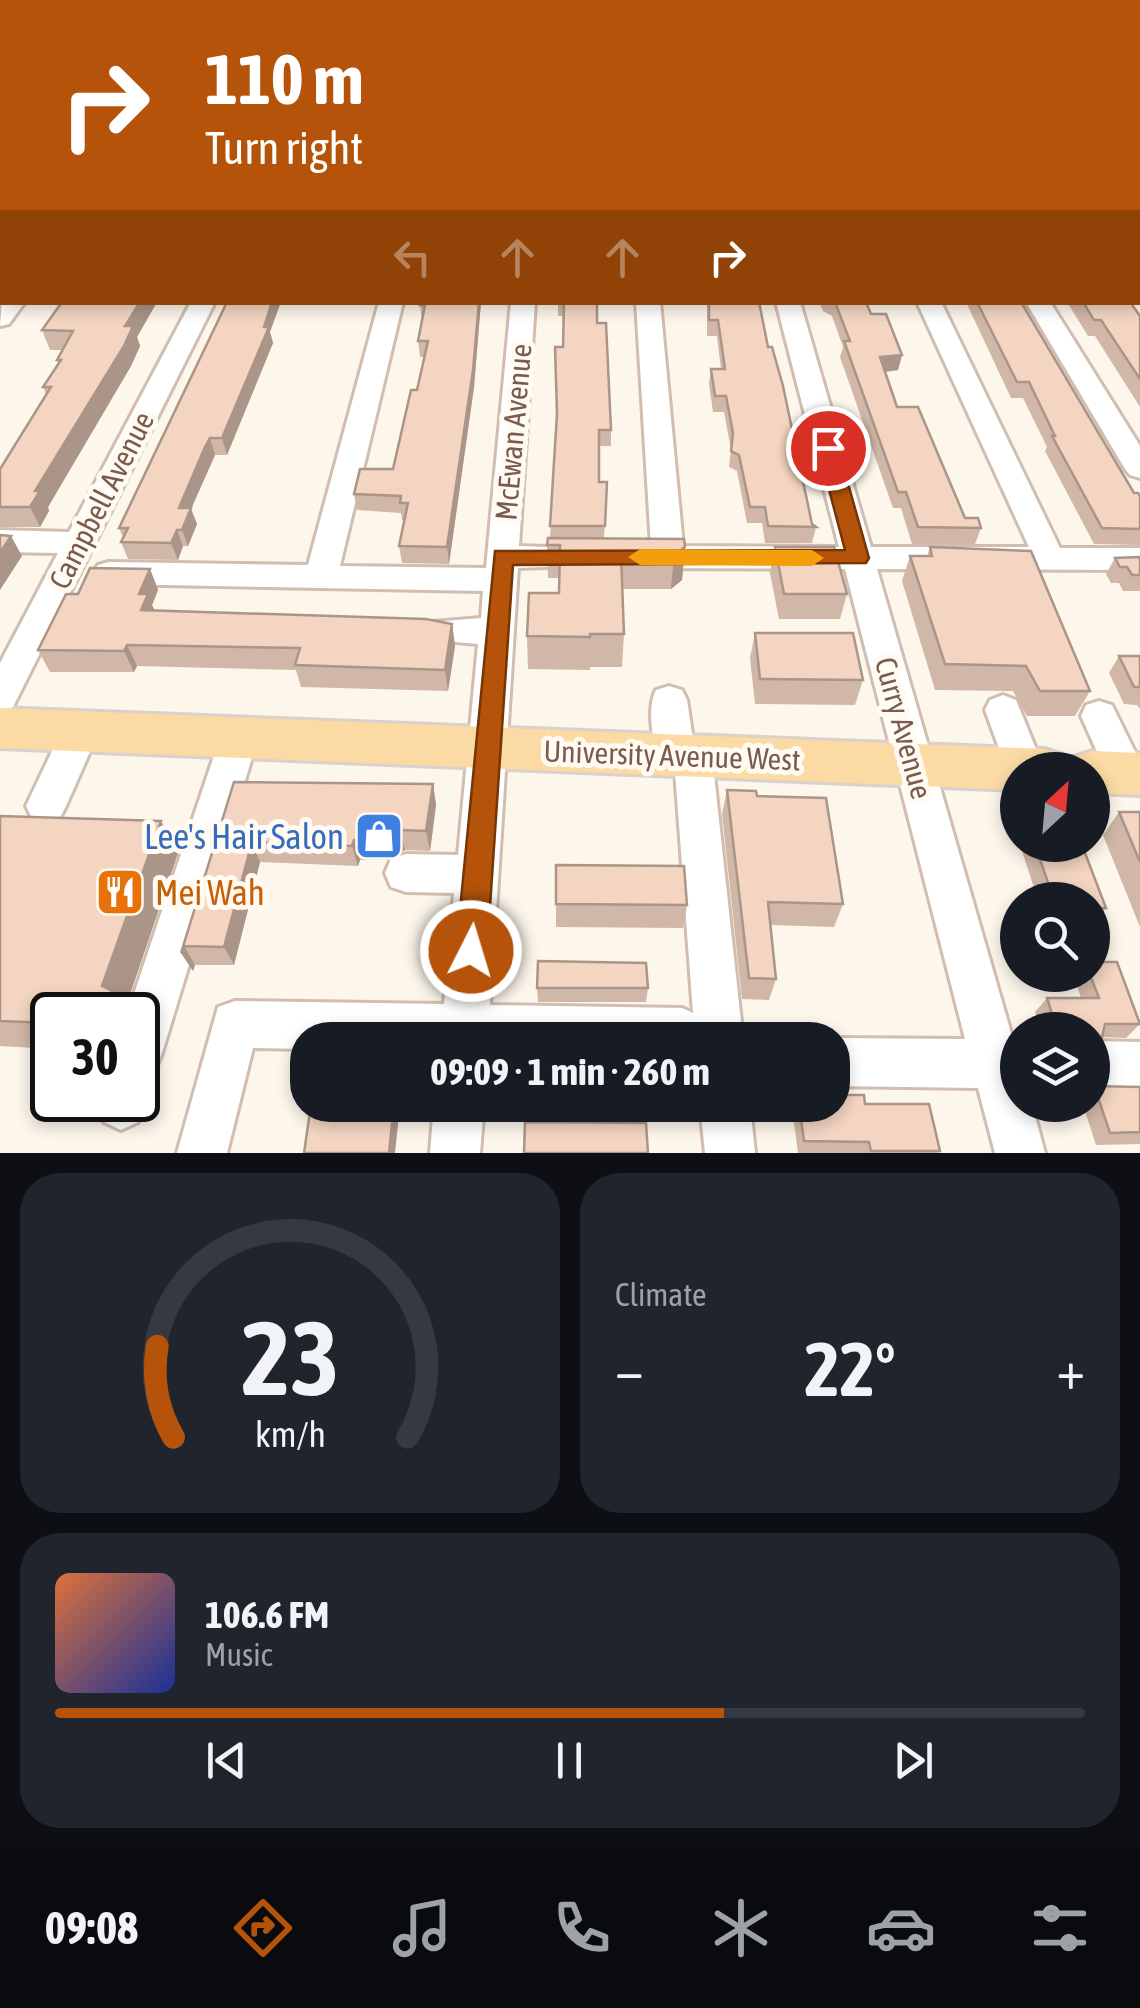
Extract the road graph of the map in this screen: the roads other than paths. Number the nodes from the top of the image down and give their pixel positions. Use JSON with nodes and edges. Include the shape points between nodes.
{"nodes":[{"id":1,"x":201,"y":305,"type":"edge"},
{"id":2,"x":390,"y":305,"type":"edge"},
{"id":3,"x":523,"y":305,"type":"edge"},
{"id":4,"x":648,"y":305,"type":"edge"},
{"id":5,"x":789,"y":305,"type":"edge"},
{"id":6,"x":931,"y":305,"type":"edge"},
{"id":7,"x":1040,"y":305,"type":"edge"},
{"id":8,"x":1140,"y":469,"type":"edge"},
{"id":9,"x":0,"y":541,"type":"edge"},
{"id":10,"x":668,"y":557,"type":"junction"},
{"id":11,"x":72,"y":558,"type":"junction"},
{"id":12,"x":1050,"y":559,"type":"junction"},
{"id":13,"x":1140,"y":559,"type":"edge"},
{"id":14,"x":871,"y":565,"type":"junction"},
{"id":15,"x":502,"y":568,"type":"junction"},
{"id":16,"x":321,"y":577,"type":"junction"},
{"id":17,"x":445,"y":631,"type":"edge"},
{"id":18,"x":497,"y":632,"type":"junction"},
{"id":19,"x":0,"y":697,"type":"edge"},
{"id":20,"x":670,"y":700,"type":"dead end"},
{"id":21,"x":1002,"y":710,"type":"dead end"},
{"id":22,"x":1099,"y":716,"type":"dead end"},
{"id":23,"x":0,"y":728,"type":"edge"},
{"id":24,"x":80,"y":731,"type":"junction"},
{"id":25,"x":238,"y":738,"type":"junction"},
{"id":26,"x":488,"y":748,"type":"junction"},
{"id":27,"x":1018,"y":752,"type":"edge"},
{"id":28,"x":685,"y":755,"type":"junction"},
{"id":29,"x":914,"y":765,"type":"junction"},
{"id":30,"x":1000,"y":768,"type":"edge"},
{"id":31,"x":1119,"y":773,"type":"edge"},
{"id":32,"x":46,"y":806,"type":"dead end"},
{"id":33,"x":406,"y":873,"type":"dead end"},
{"id":34,"x":478,"y":874,"type":"junction"},
{"id":35,"x":157,"y":992,"type":"edge"},
{"id":36,"x":465,"y":1022,"type":"edge"},
{"id":37,"x":717,"y":1022,"type":"edge"},
{"id":38,"x":290,"y":1026,"type":"edge"},
{"id":39,"x":1000,"y":1041,"type":"edge"},
{"id":40,"x":850,"y":1062,"type":"edge"},
{"id":41,"x":1000,"y":1064,"type":"edge"},
{"id":42,"x":1110,"y":1065,"type":"edge"},
{"id":43,"x":1140,"y":1066,"type":"edge"},
{"id":44,"x":457,"y":1122,"type":"edge"},
{"id":45,"x":727,"y":1122,"type":"edge"},
{"id":46,"x":1015,"y":1122,"type":"edge"},
{"id":47,"x":202,"y":1153,"type":"edge"},
{"id":48,"x":455,"y":1153,"type":"edge"},
{"id":49,"x":730,"y":1153,"type":"edge"},
{"id":50,"x":1020,"y":1153,"type":"edge"}],
"edges":[{"from":1,"to":11,"type":"street","name":"Campbell Avenue"},
{"from":2,"to":16,"type":"street"},
{"from":3,"to":15,"type":"street","name":"McEwan Avenue"},
{"from":4,"to":10,"type":"street"},
{"from":5,"to":14,"type":"street","name":"Curry Avenue"},
{"from":6,"to":12,"type":"street"},
{"from":7,"to":8,"type":"street"},
{"from":9,"to":11,"type":"street"},
{"from":10,"to":14,"type":"street"},
{"from":10,"to":15,"type":"street"},
{"from":11,"to":16,"type":"street"},
{"from":11,"to":19,"type":"street","name":"Campbell Avenue"},
{"from":12,"to":13,"type":"street"},
{"from":12,"to":14,"type":"street"},
{"from":14,"to":29,"type":"street","name":"Curry Avenue"},
{"from":15,"to":16,"type":"street"},
{"from":15,"to":18,"type":"street","name":"McEwan Avenue"},
{"from":17,"to":18,"type":"street"},
{"from":18,"to":26,"type":"street","name":"McEwan Avenue"},
{"from":20,"to":28,"type":"street"},
{"from":21,"to":27,"type":"street"},
{"from":22,"to":31,"type":"street"},
{"from":23,"to":24,"type":"main road","name":"University Avenue West"},
{"from":24,"to":25,"type":"main road","name":"University Avenue West"},
{"from":24,"to":32,"type":"street"},
{"from":25,"to":26,"type":"main road","name":"University Avenue West"},
{"from":25,"to":35,"type":"street"},
{"from":26,"to":28,"type":"main road","name":"University Avenue West"},
{"from":26,"to":34,"type":"street","name":"McEwan Avenue"},
{"from":28,"to":29,"type":"main road","name":"University Avenue West"},
{"from":28,"to":37,"type":"street"},
{"from":29,"to":30,"type":"main road","name":"University Avenue West"},
{"from":29,"to":39,"type":"street","name":"Curry Avenue"},
{"from":33,"to":34,"type":"street"},
{"from":34,"to":36,"type":"street","name":"McEwan Avenue"},
{"from":38,"to":47,"type":"street","via":[[235,1024]]},
{"from":40,"to":41,"type":"street"},
{"from":42,"to":43,"type":"street"},
{"from":44,"to":48,"type":"street"},
{"from":45,"to":49,"type":"street"},
{"from":46,"to":50,"type":"street","name":"Curry Avenue"}]}
